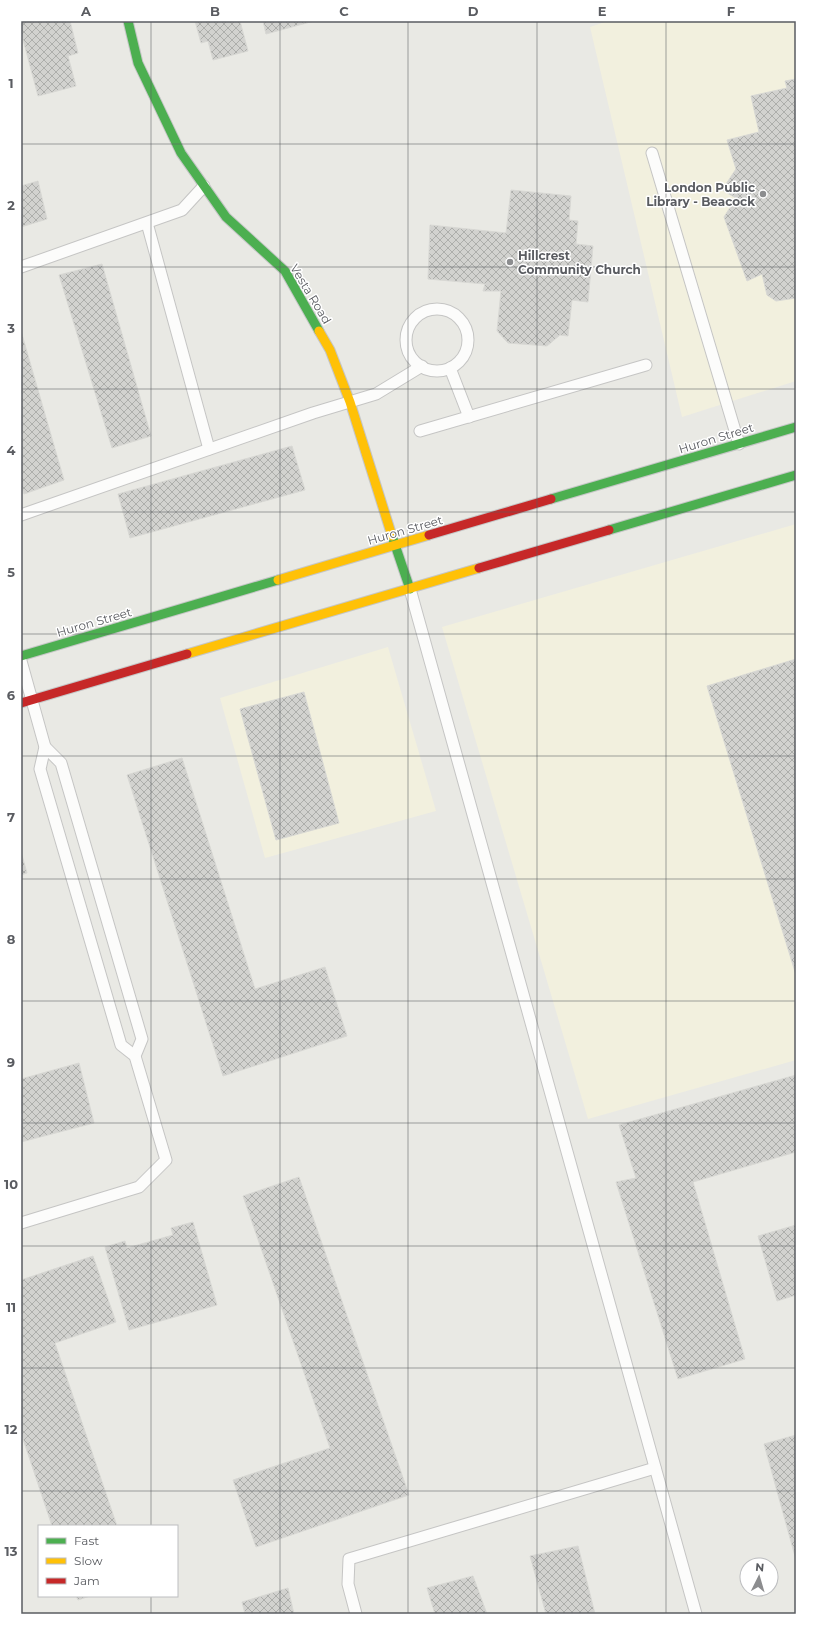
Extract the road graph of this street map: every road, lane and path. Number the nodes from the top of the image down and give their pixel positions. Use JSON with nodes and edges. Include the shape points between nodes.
{"nodes":[{"id":1,"x":128,"y":21,"type":"edge"},
{"id":2,"x":652,"y":153,"type":"dead end"},
{"id":3,"x":204,"y":186,"type":"junction"},
{"id":4,"x":146,"y":223,"type":"junction"},
{"id":5,"x":21,"y":267,"type":"edge"},
{"id":6,"x":646,"y":365,"type":"dead end"},
{"id":7,"x":422,"y":366,"type":"junction"},
{"id":8,"x":450,"y":368,"type":"junction"},
{"id":9,"x":350,"y":402,"type":"junction"},
{"id":10,"x":469,"y":417,"type":"junction"},
{"id":11,"x":796,"y":427,"type":"edge"},
{"id":12,"x":420,"y":432,"type":"dead end"},
{"id":13,"x":739,"y":444,"type":"junction"},
{"id":14,"x":209,"y":449,"type":"junction"},
{"id":15,"x":796,"y":475,"type":"edge"},
{"id":16,"x":21,"y":515,"type":"edge"},
{"id":17,"x":395,"y":546,"type":"junction"},
{"id":18,"x":410,"y":589,"type":"junction"},
{"id":19,"x":21,"y":656,"type":"edge"},
{"id":20,"x":21,"y":661,"type":"edge"},
{"id":21,"x":32,"y":700,"type":"junction"},
{"id":22,"x":21,"y":703,"type":"edge"},
{"id":23,"x":45,"y":747,"type":"junction"},
{"id":24,"x":135,"y":1056,"type":"junction"},
{"id":25,"x":21,"y":1223,"type":"edge"},
{"id":26,"x":656,"y":1468,"type":"junction"},
{"id":27,"x":356,"y":1614,"type":"edge"},
{"id":28,"x":696,"y":1614,"type":"edge"}],
"edges":[{"from":1,"to":3,"type":"main road","name":"Vesta Road","via":[[138,63],[181,153]]},
{"from":2,"to":13,"type":"lane"},
{"from":3,"to":4,"type":"lane","via":[[182,210]]},
{"from":3,"to":9,"type":"main road","name":"Vesta Road","via":[[226,217],[284,271],[330,350]]},
{"from":4,"to":5,"type":"lane"},
{"from":4,"to":14,"type":"lane"},
{"from":6,"to":10,"type":"lane"},
{"from":7,"to":8,"type":"lane","via":[[431,370]]},
{"from":7,"to":8,"type":"lane","via":[[409,352],[407,332],[419,315],[428,310],[438,309],[448,311],[457,317],[464,324],[467,334],[465,354]]},
{"from":7,"to":9,"type":"lane","via":[[376,394]]},
{"from":8,"to":10,"type":"lane"},
{"from":9,"to":14,"type":"lane"},
{"from":9,"to":17,"type":"main road","name":"Vesta Road"},
{"from":10,"to":12,"type":"lane"},
{"from":11,"to":13,"type":"main road","name":"Huron Street"},
{"from":13,"to":17,"type":"main road","name":"Huron Street"},
{"from":14,"to":16,"type":"lane"},
{"from":15,"to":18,"type":"main road"},
{"from":17,"to":18,"type":"main road","name":"Vesta Road"},
{"from":17,"to":19,"type":"main road","name":"Huron Street"},
{"from":18,"to":21,"type":"main road"},
{"from":18,"to":26,"type":"lane"},
{"from":20,"to":21,"type":"lane"},
{"from":21,"to":22,"type":"main road"},
{"from":21,"to":23,"type":"lane"},
{"from":23,"to":24,"type":"lane","via":[[40,769],[121,1045]]},
{"from":23,"to":24,"type":"lane","via":[[61,763],[142,1039]]},
{"from":24,"to":25,"type":"lane","via":[[166,1160],[139,1187]]},
{"from":26,"to":27,"type":"lane","via":[[349,1559],[348,1584]]},
{"from":26,"to":28,"type":"lane"}]}
